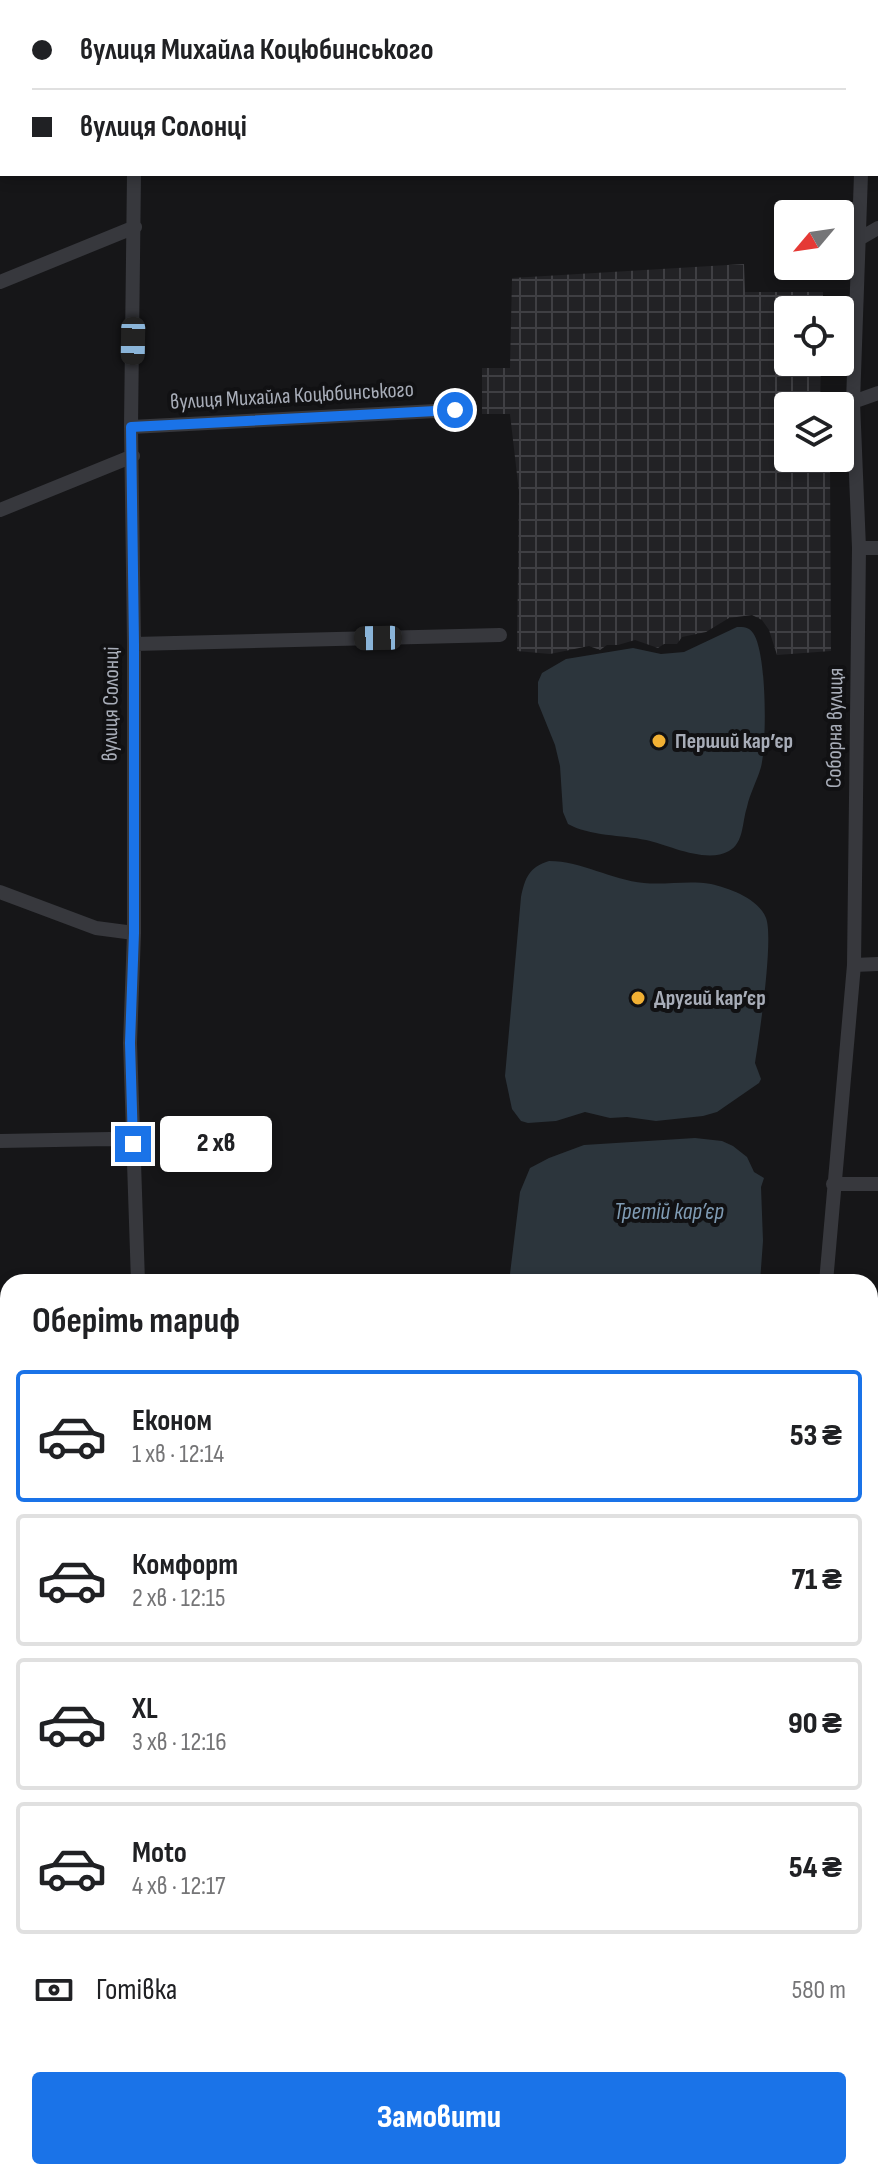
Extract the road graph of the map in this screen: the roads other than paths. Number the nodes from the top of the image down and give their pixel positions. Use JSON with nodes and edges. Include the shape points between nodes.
{"nodes":[{"id":1,"x":134,"y":176,"type":"edge"},
{"id":2,"x":861,"y":176,"type":"edge"},
{"id":3,"x":135,"y":227,"type":"junction"},
{"id":4,"x":878,"y":228,"type":"edge"},
{"id":5,"x":859,"y":239,"type":"junction"},
{"id":6,"x":0,"y":282,"type":"edge"},
{"id":7,"x":853,"y":392,"type":"edge"},
{"id":8,"x":878,"y":393,"type":"edge"},
{"id":9,"x":854,"y":402,"type":"edge"},
{"id":10,"x":455,"y":410,"type":"dead end"},
{"id":11,"x":854,"y":426,"type":"edge"},
{"id":12,"x":131,"y":427,"type":"junction"},
{"id":13,"x":133,"y":456,"type":"junction"},
{"id":14,"x":0,"y":510,"type":"edge"},
{"id":15,"x":859,"y":548,"type":"junction"},
{"id":16,"x":878,"y":548,"type":"edge"},
{"id":17,"x":500,"y":635,"type":"dead end"},
{"id":18,"x":134,"y":644,"type":"junction"},
{"id":19,"x":0,"y":892,"type":"edge"},
{"id":20,"x":134,"y":933,"type":"junction"},
{"id":21,"x":878,"y":964,"type":"edge"},
{"id":22,"x":854,"y":965,"type":"junction"},
{"id":23,"x":0,"y":1141,"type":"edge"},
{"id":24,"x":133,"y":1144,"type":"junction"},
{"id":25,"x":833,"y":1184,"type":"junction"},
{"id":26,"x":878,"y":1184,"type":"edge"},
{"id":27,"x":138,"y":1274,"type":"edge"},
{"id":28,"x":827,"y":1274,"type":"edge"}],
"edges":[{"from":1,"to":3,"type":"street","name":"вулиця Солонці"},
{"from":2,"to":5,"type":"street","name":"Соборна вулиця"},
{"from":3,"to":6,"type":"street"},
{"from":3,"to":12,"type":"street","name":"вулиця Солонці"},
{"from":4,"to":5,"type":"street"},
{"from":5,"to":7,"type":"street","name":"Соборна вулиця"},
{"from":8,"to":9,"type":"street"},
{"from":10,"to":12,"type":"street","name":"вулиця Михайла Коцюбинського"},
{"from":11,"to":15,"type":"street","name":"Соборна вулиця"},
{"from":12,"to":13,"type":"street","name":"вулиця Солонці"},
{"from":13,"to":14,"type":"street"},
{"from":13,"to":18,"type":"street","name":"вулиця Солонці"},
{"from":15,"to":16,"type":"street"},
{"from":15,"to":22,"type":"street","name":"Соборна вулиця"},
{"from":17,"to":18,"type":"street"},
{"from":18,"to":20,"type":"street","name":"вулиця Солонці"},
{"from":19,"to":20,"type":"street","via":[[105,930]]},
{"from":20,"to":24,"type":"street","name":"вулиця Солонці"},
{"from":21,"to":22,"type":"street"},
{"from":22,"to":25,"type":"street","name":"Соборна вулиця"},
{"from":23,"to":24,"type":"street","via":[[110,1139]]},
{"from":24,"to":27,"type":"street","name":"вулиця Солонці"},
{"from":25,"to":26,"type":"street"},
{"from":25,"to":28,"type":"street","name":"Соборна вулиця"}]}
